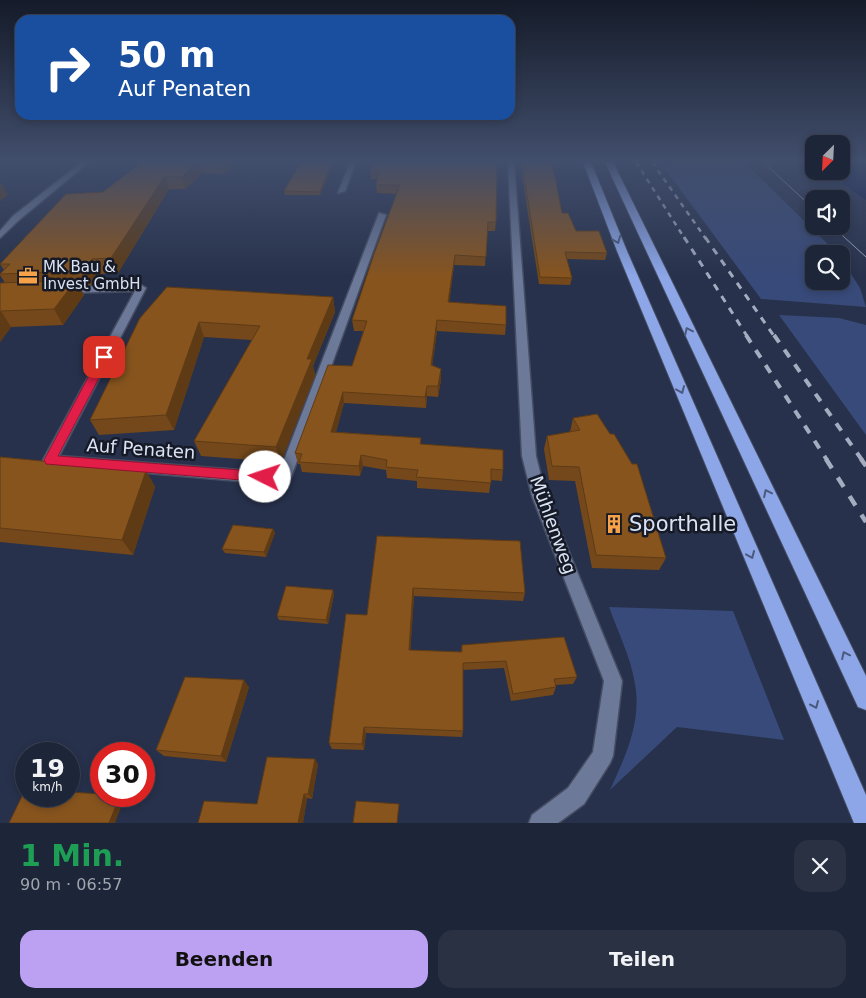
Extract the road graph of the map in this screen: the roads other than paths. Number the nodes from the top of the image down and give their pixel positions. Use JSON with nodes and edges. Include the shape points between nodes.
{"nodes":[{"id":1,"x":38,"y":200,"type":"edge"},
{"id":2,"x":513,"y":200,"type":"edge"},
{"id":3,"x":602,"y":200,"type":"edge"},
{"id":4,"x":627,"y":200,"type":"edge"},
{"id":5,"x":382,"y":215,"type":"dead end"},
{"id":6,"x":0,"y":236,"type":"edge"},
{"id":7,"x":58,"y":291,"type":"edge"},
{"id":8,"x":866,"y":699,"type":"edge"},
{"id":9,"x":540,"y":823,"type":"edge"},
{"id":10,"x":866,"y":823,"type":"edge"}],
"edges":[{"from":1,"to":6,"type":"street"},
{"from":2,"to":9,"type":"street","name":"Mühlenweg","via":[[529,456],[538,496],[614,681],[603,756],[576,796]]},
{"from":3,"to":10,"type":"highway","one_way":true},
{"from":8,"to":4,"type":"highway","one_way":true},
{"from":5,"to":7,"type":"street","name":"Auf Penaten","via":[[284,478],[50,460],[141,288]]}]}
